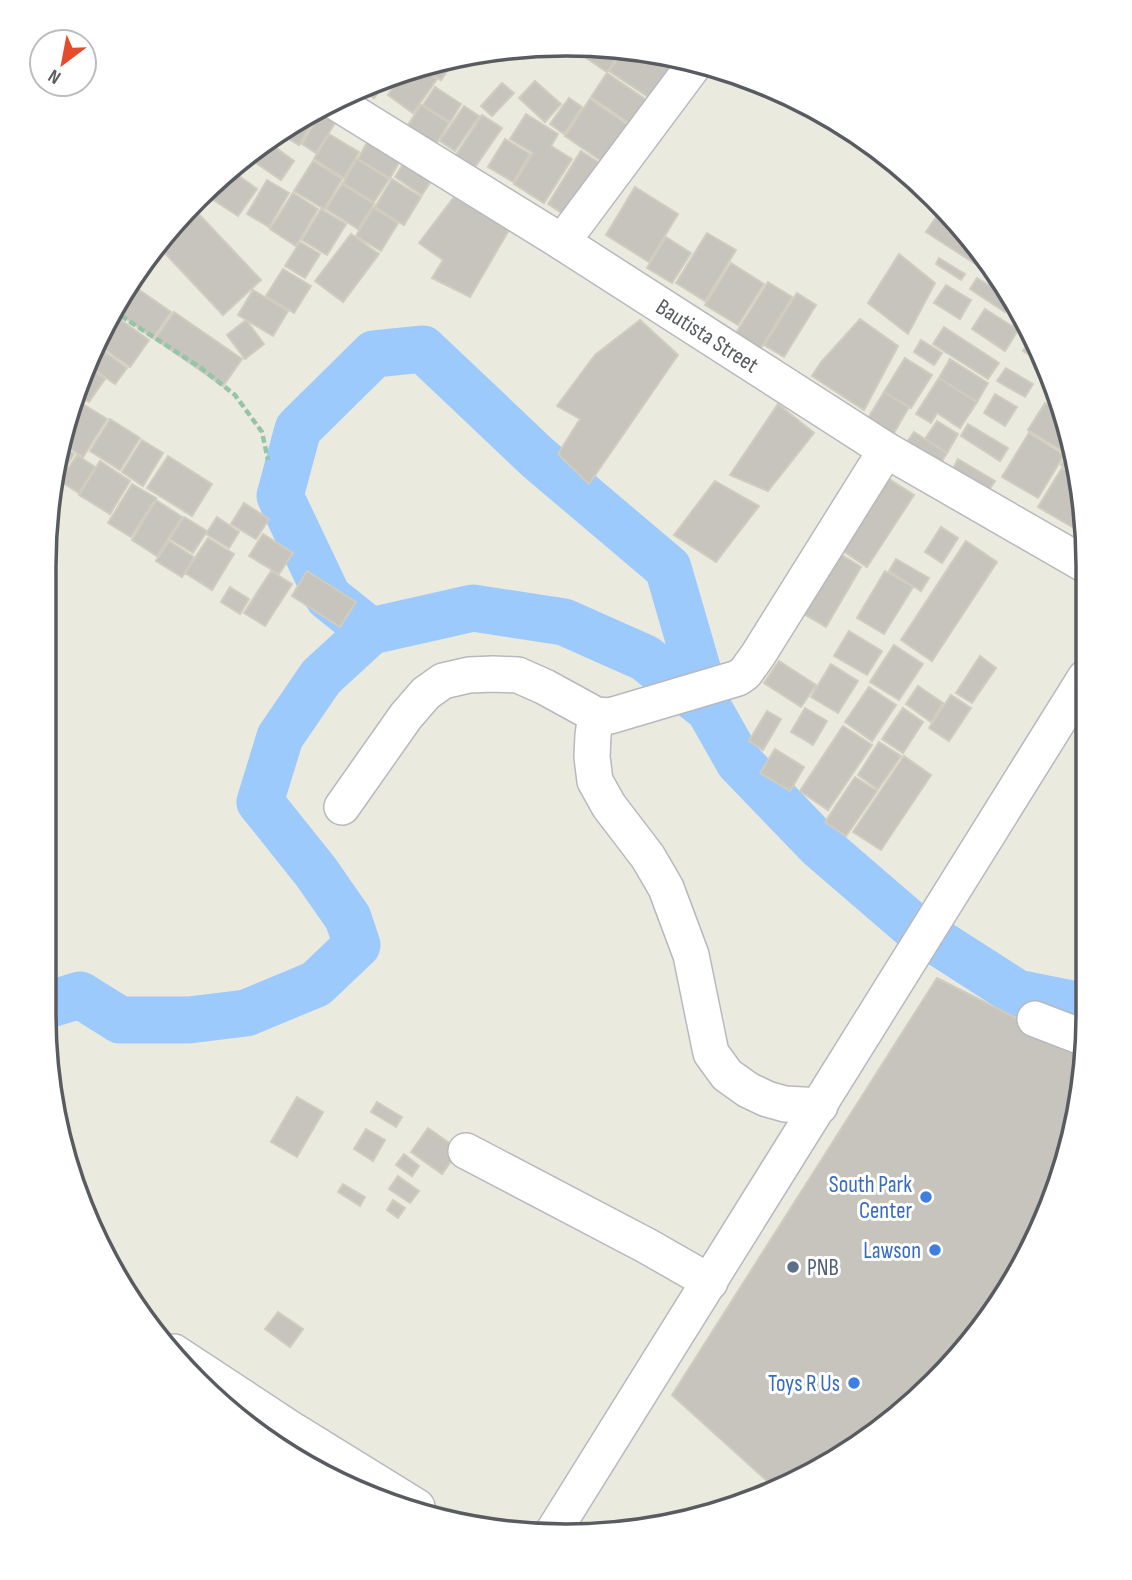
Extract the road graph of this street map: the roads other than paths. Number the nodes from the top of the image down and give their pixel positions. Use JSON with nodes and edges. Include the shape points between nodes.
{"nodes":[{"id":1,"x":689,"y":71,"type":"edge"},
{"id":2,"x":344,"y":107,"type":"edge"},
{"id":3,"x":562,"y":242,"type":"junction"},
{"id":4,"x":886,"y":450,"type":"junction"},
{"id":5,"x":1076,"y":559,"type":"edge"},
{"id":6,"x":1076,"y":693,"type":"edge"},
{"id":7,"x":596,"y":715,"type":"junction"},
{"id":8,"x":342,"y":807,"type":"dead end"},
{"id":9,"x":1035,"y":1020,"type":"dead end"},
{"id":10,"x":1075,"y":1036,"type":"edge"},
{"id":11,"x":820,"y":1106,"type":"junction"},
{"id":12,"x":466,"y":1151,"type":"dead end"},
{"id":13,"x":710,"y":1282,"type":"junction"},
{"id":14,"x":220,"y":1388,"type":"edge"},
{"id":15,"x":397,"y":1495,"type":"edge"},
{"id":16,"x":558,"y":1524,"type":"edge"}],
"edges":[{"from":1,"to":3,"type":"street"},
{"from":2,"to":3,"type":"street","name":"Bautista Street"},
{"from":3,"to":4,"type":"street","name":"Bautista Street"},
{"from":4,"to":5,"type":"street","name":"Bautista Street"},
{"from":4,"to":7,"type":"street","via":[[745,673],[610,716]]},
{"from":6,"to":11,"type":"street"},
{"from":7,"to":8,"type":"street","via":[[518,675],[469,675],[443,681],[405,716]]},
{"from":7,"to":11,"type":"street","via":[[592,757],[596,781],[666,888],[691,956],[711,1053],[727,1075],[766,1099]]},
{"from":9,"to":10,"type":"street"},
{"from":11,"to":13,"type":"street"},
{"from":12,"to":13,"type":"street"},
{"from":13,"to":16,"type":"street"},
{"from":14,"to":15,"type":"street"}]}
